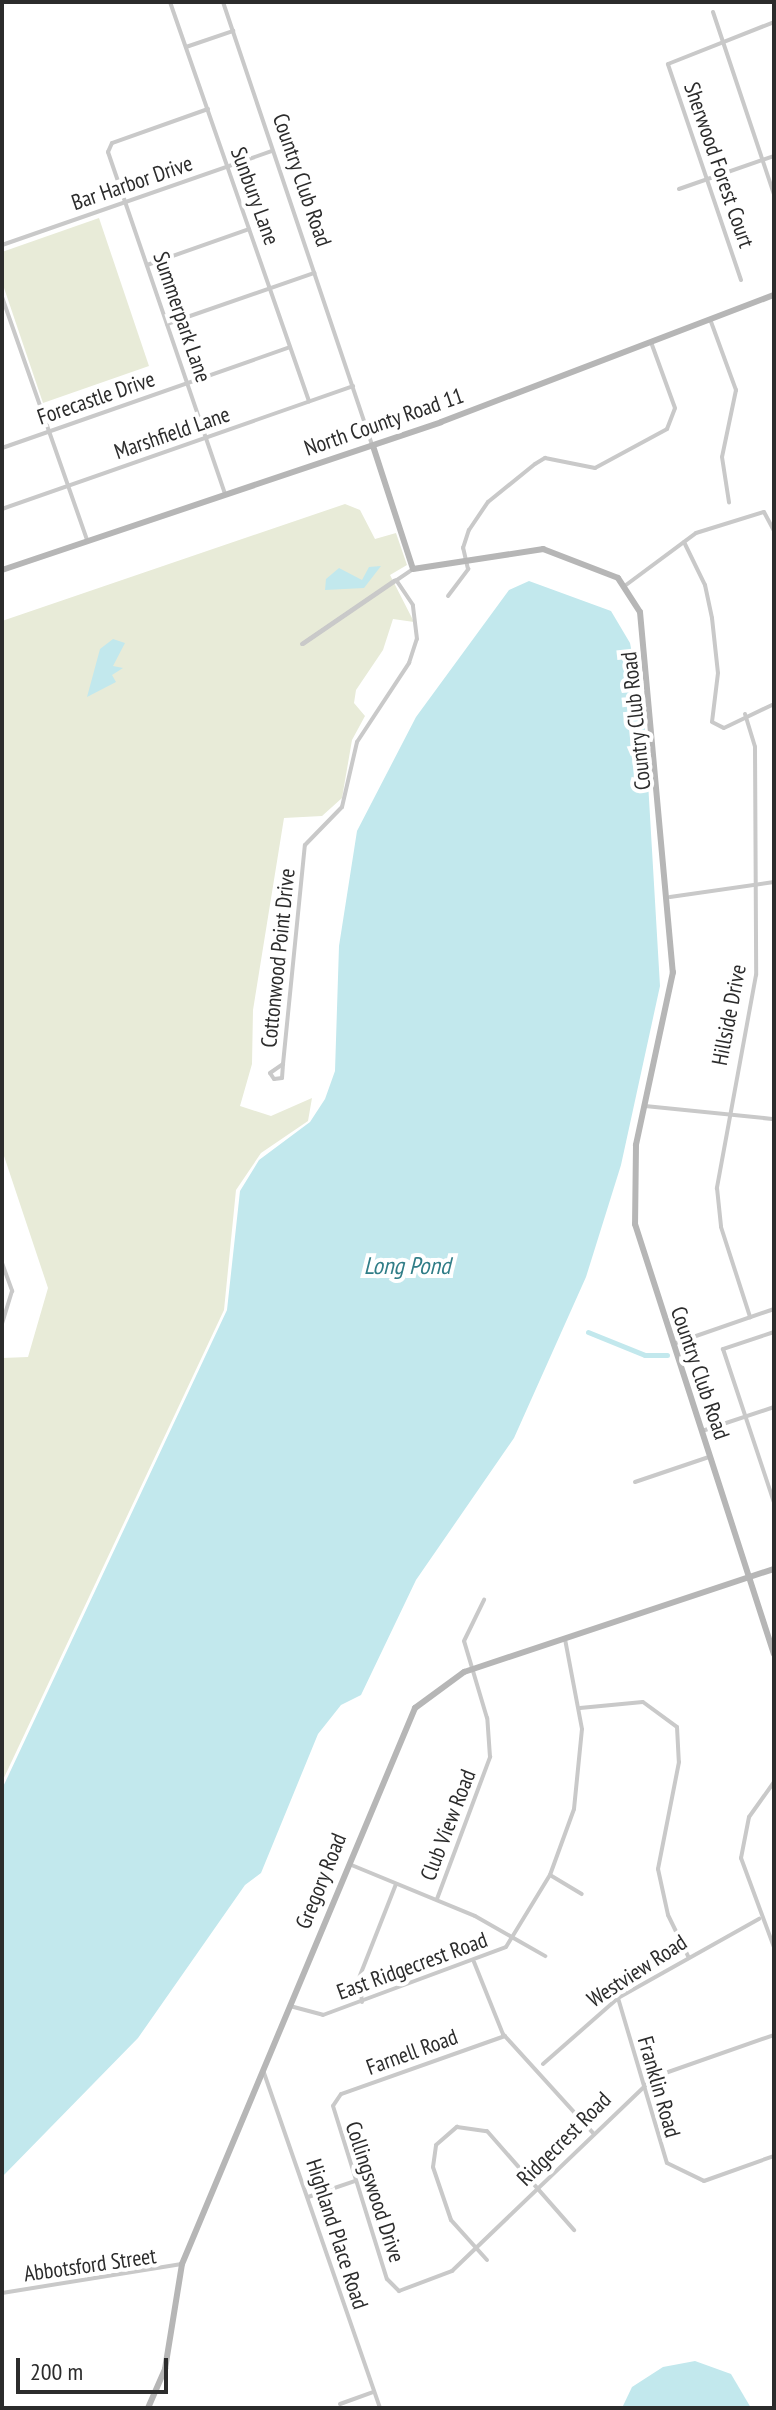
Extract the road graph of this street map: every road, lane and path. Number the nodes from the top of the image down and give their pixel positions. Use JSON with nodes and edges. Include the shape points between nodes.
{"nodes":[{"id":1,"x":170,"y":2,"type":"edge"},
{"id":2,"x":223,"y":2,"type":"edge"},
{"id":3,"x":713,"y":12,"type":"dead end"},
{"id":4,"x":774,"y":22,"type":"edge"},
{"id":5,"x":233,"y":31,"type":"junction"},
{"id":6,"x":722,"y":40,"type":"junction"},
{"id":7,"x":186,"y":47,"type":"junction"},
{"id":8,"x":208,"y":109,"type":"junction"},
{"id":9,"x":273,"y":150,"type":"junction"},
{"id":10,"x":774,"y":156,"type":"edge"},
{"id":11,"x":762,"y":160,"type":"junction"},
{"id":12,"x":226,"y":166,"type":"junction"},
{"id":13,"x":707,"y":179,"type":"junction"},
{"id":14,"x":679,"y":189,"type":"dead end"},
{"id":15,"x":774,"y":194,"type":"edge"},
{"id":16,"x":124,"y":202,"type":"junction"},
{"id":17,"x":249,"y":229,"type":"junction"},
{"id":18,"x":2,"y":245,"type":"edge"},
{"id":19,"x":147,"y":265,"type":"junction"},
{"id":20,"x":314,"y":273,"type":"junction"},
{"id":21,"x":741,"y":280,"type":"dead end"},
{"id":22,"x":270,"y":287,"type":"junction"},
{"id":23,"x":774,"y":295,"type":"edge"},
{"id":24,"x":2,"y":297,"type":"edge"},
{"id":25,"x":710,"y":319,"type":"junction"},
{"id":26,"x":167,"y":324,"type":"junction"},
{"id":27,"x":650,"y":340,"type":"junction"},
{"id":28,"x":290,"y":347,"type":"junction"},
{"id":29,"x":188,"y":383,"type":"junction"},
{"id":30,"x":353,"y":386,"type":"junction"},
{"id":31,"x":309,"y":401,"type":"junction"},
{"id":32,"x":49,"y":430,"type":"junction"},
{"id":33,"x":207,"y":438,"type":"junction"},
{"id":34,"x":373,"y":446,"type":"junction"},
{"id":35,"x":2,"y":448,"type":"edge"},
{"id":36,"x":68,"y":485,"type":"junction"},
{"id":37,"x":226,"y":496,"type":"junction"},
{"id":38,"x":729,"y":502,"type":"dead end"},
{"id":39,"x":2,"y":509,"type":"edge"},
{"id":40,"x":774,"y":531,"type":"edge"},
{"id":41,"x":87,"y":540,"type":"junction"},
{"id":42,"x":684,"y":542,"type":"junction"},
{"id":43,"x":465,"y":557,"type":"junction"},
{"id":44,"x":413,"y":569,"type":"junction"},
{"id":45,"x":2,"y":570,"type":"edge"},
{"id":46,"x":395,"y":581,"type":"junction"},
{"id":47,"x":626,"y":585,"type":"junction"},
{"id":48,"x":448,"y":596,"type":"dead end"},
{"id":49,"x":302,"y":644,"type":"dead end"},
{"id":50,"x":774,"y":704,"type":"edge"},
{"id":51,"x":745,"y":714,"type":"junction"},
{"id":52,"x":757,"y":882,"type":"junction"},
{"id":53,"x":774,"y":882,"type":"edge"},
{"id":54,"x":670,"y":897,"type":"junction"},
{"id":55,"x":283,"y":1064,"type":"dead end"},
{"id":56,"x":643,"y":1105,"type":"junction"},
{"id":57,"x":725,"y":1114,"type":"junction"},
{"id":58,"x":774,"y":1119,"type":"edge"},
{"id":59,"x":2,"y":1263,"type":"edge"},
{"id":60,"x":774,"y":1309,"type":"edge"},
{"id":61,"x":750,"y":1317,"type":"junction"},
{"id":62,"x":2,"y":1324,"type":"edge"},
{"id":63,"x":774,"y":1332,"type":"edge"},
{"id":64,"x":671,"y":1344,"type":"junction"},
{"id":65,"x":774,"y":1407,"type":"edge"},
{"id":66,"x":745,"y":1416,"type":"junction"},
{"id":67,"x":700,"y":1431,"type":"junction"},
{"id":68,"x":709,"y":1457,"type":"junction"},
{"id":69,"x":635,"y":1482,"type":"dead end"},
{"id":70,"x":774,"y":1502,"type":"edge"},
{"id":71,"x":774,"y":1569,"type":"edge"},
{"id":72,"x":749,"y":1577,"type":"junction"},
{"id":73,"x":484,"y":1600,"type":"dead end"},
{"id":74,"x":565,"y":1639,"type":"junction"},
{"id":75,"x":774,"y":1654,"type":"edge"},
{"id":76,"x":471,"y":1670,"type":"junction"},
{"id":77,"x":580,"y":1708,"type":"junction"},
{"id":78,"x":774,"y":1782,"type":"edge"},
{"id":79,"x":348,"y":1863,"type":"junction"},
{"id":80,"x":550,"y":1875,"type":"junction"},
{"id":81,"x":396,"y":1883,"type":"junction"},
{"id":82,"x":582,"y":1894,"type":"dead end"},
{"id":83,"x":437,"y":1899,"type":"junction"},
{"id":84,"x":759,"y":1919,"type":"junction"},
{"id":85,"x":512,"y":1938,"type":"junction"},
{"id":86,"x":774,"y":1947,"type":"edge"},
{"id":87,"x":545,"y":1956,"type":"dead end"},
{"id":88,"x":688,"y":1956,"type":"junction"},
{"id":89,"x":474,"y":1962,"type":"junction"},
{"id":90,"x":618,"y":1998,"type":"junction"},
{"id":91,"x":362,"y":2002,"type":"junction"},
{"id":92,"x":290,"y":2006,"type":"junction"},
{"id":93,"x":774,"y":2035,"type":"edge"},
{"id":94,"x":505,"y":2036,"type":"junction"},
{"id":95,"x":543,"y":2064,"type":"dead end"},
{"id":96,"x":263,"y":2069,"type":"junction"},
{"id":97,"x":641,"y":2086,"type":"junction"},
{"id":98,"x":334,"y":2102,"type":"joint"},
{"id":99,"x":593,"y":2133,"type":"junction"},
{"id":100,"x":774,"y":2156,"type":"edge"},
{"id":101,"x":355,"y":2181,"type":"junction"},
{"id":102,"x":538,"y":2187,"type":"junction"},
{"id":103,"x":308,"y":2197,"type":"junction"},
{"id":104,"x":574,"y":2230,"type":"dead end"},
{"id":105,"x":477,"y":2248,"type":"junction"},
{"id":106,"x":487,"y":2260,"type":"dead end"},
{"id":107,"x":182,"y":2264,"type":"junction"},
{"id":108,"x":395,"y":2289,"type":"joint"},
{"id":109,"x":2,"y":2293,"type":"edge"},
{"id":110,"x":373,"y":2392,"type":"junction"},
{"id":111,"x":340,"y":2404,"type":"dead end"},
{"id":112,"x":148,"y":2408,"type":"edge"},
{"id":113,"x":380,"y":2408,"type":"edge"}],
"edges":[{"from":1,"to":7,"type":"street","name":"Sunbury Lane"},
{"from":2,"to":5,"type":"street","name":"Country Club Road"},
{"from":3,"to":6,"type":"street"},
{"from":4,"to":6,"type":"street"},
{"from":5,"to":7,"type":"street"},
{"from":5,"to":9,"type":"street","name":"Country Club Road"},
{"from":6,"to":11,"type":"street"},
{"from":6,"to":13,"type":"street","name":"Sherwood Forest Court","via":[[669,60]]},
{"from":7,"to":8,"type":"street","name":"Sunbury Lane"},
{"from":8,"to":12,"type":"street","name":"Sunbury Lane"},
{"from":8,"to":16,"type":"street","name":"Summerpark Lane","via":[[108,148]]},
{"from":9,"to":12,"type":"street","name":"Bar Harbor Drive"},
{"from":9,"to":20,"type":"street","name":"Country Club Road"},
{"from":10,"to":11,"type":"street"},
{"from":11,"to":13,"type":"street"},
{"from":11,"to":15,"type":"street"},
{"from":12,"to":16,"type":"street","name":"Bar Harbor Drive"},
{"from":12,"to":17,"type":"street","name":"Sunbury Lane"},
{"from":13,"to":14,"type":"street"},
{"from":13,"to":21,"type":"street","name":"Sherwood Forest Court"},
{"from":16,"to":18,"type":"street","name":"Bar Harbor Drive"},
{"from":16,"to":19,"type":"street","name":"Summerpark Lane"},
{"from":17,"to":19,"type":"street"},
{"from":17,"to":22,"type":"street","name":"Sunbury Lane"},
{"from":19,"to":26,"type":"street","name":"Summerpark Lane"},
{"from":20,"to":22,"type":"street"},
{"from":20,"to":30,"type":"street","name":"Country Club Road"},
{"from":22,"to":26,"type":"street"},
{"from":22,"to":28,"type":"street","name":"Sunbury Lane"},
{"from":23,"to":25,"type":"street","name":"North County Road 11"},
{"from":24,"to":32,"type":"street"},
{"from":25,"to":27,"type":"street","name":"North County Road 11"},
{"from":25,"to":38,"type":"street","via":[[736,390],[722,457]]},
{"from":26,"to":29,"type":"street","name":"Summerpark Lane"},
{"from":27,"to":34,"type":"street","name":"North County Road 11"},
{"from":27,"to":43,"type":"street","via":[[675,408],[667,429],[595,468],[545,458],[535,464],[488,502],[469,530]]},
{"from":28,"to":29,"type":"street","name":"Forecastle Drive"},
{"from":28,"to":31,"type":"street","name":"Sunbury Lane"},
{"from":29,"to":32,"type":"street","name":"Forecastle Drive"},
{"from":29,"to":33,"type":"street","name":"Summerpark Lane"},
{"from":30,"to":31,"type":"street","name":"Marshfield Lane"},
{"from":30,"to":34,"type":"street","name":"Country Club Road"},
{"from":31,"to":33,"type":"street","name":"Marshfield Lane"},
{"from":32,"to":35,"type":"street","name":"Forecastle Drive"},
{"from":32,"to":36,"type":"street"},
{"from":33,"to":36,"type":"street","name":"Marshfield Lane"},
{"from":33,"to":37,"type":"street","name":"Summerpark Lane"},
{"from":34,"to":37,"type":"street","name":"North County Road 11"},
{"from":34,"to":44,"type":"street","name":"Country Club Road"},
{"from":36,"to":39,"type":"street","name":"Marshfield Lane"},
{"from":36,"to":41,"type":"street"},
{"from":37,"to":41,"type":"street","name":"North County Road 11"},
{"from":40,"to":42,"type":"street","via":[[764,512]]},
{"from":41,"to":45,"type":"street","name":"North County Road 11"},
{"from":42,"to":47,"type":"street"},
{"from":42,"to":51,"type":"street","via":[[701,573],[712,618],[718,673],[712,722],[724,728]]},
{"from":43,"to":44,"type":"street"},
{"from":43,"to":47,"type":"street","via":[[543,549]]},
{"from":43,"to":48,"type":"street","via":[[468,569]]},
{"from":44,"to":46,"type":"street"},
{"from":46,"to":49,"type":"street"},
{"from":46,"to":55,"type":"street","name":"Cottonwood Point Drive","via":[[413,605],[417,639],[357,742],[342,807],[305,845]]},
{"from":47,"to":54,"type":"street","name":"Country Club Road","via":[[643,627]]},
{"from":50,"to":51,"type":"street"},
{"from":51,"to":52,"type":"street","name":"Hillside Drive","via":[[755,747]]},
{"from":52,"to":53,"type":"street"},
{"from":52,"to":54,"type":"street"},
{"from":52,"to":57,"type":"street","name":"Hillside Drive","via":[[755,990]]},
{"from":54,"to":56,"type":"street","name":"Country Club Road","via":[[671,997]]},
{"from":56,"to":57,"type":"street"},
{"from":56,"to":64,"type":"street","name":"Country Club Road","via":[[635,1224]]},
{"from":57,"to":58,"type":"street"},
{"from":57,"to":61,"type":"street","name":"Hillside Drive","via":[[717,1201]]},
{"from":59,"to":62,"type":"street","via":[[12,1291]]},
{"from":60,"to":61,"type":"street"},
{"from":61,"to":64,"type":"street"},
{"from":63,"to":66,"type":"street","via":[[723,1349]]},
{"from":64,"to":67,"type":"street","name":"Country Club Road"},
{"from":65,"to":66,"type":"street"},
{"from":66,"to":67,"type":"street"},
{"from":66,"to":70,"type":"street"},
{"from":67,"to":68,"type":"street","name":"Country Club Road"},
{"from":68,"to":69,"type":"street"},
{"from":68,"to":72,"type":"street","name":"Country Club Road"},
{"from":71,"to":72,"type":"street","name":"Gregory Road"},
{"from":72,"to":74,"type":"street","name":"Gregory Road"},
{"from":72,"to":75,"type":"street","name":"Country Club Road"},
{"from":73,"to":76,"type":"street","name":"Club View Road","via":[[466,1629]]},
{"from":74,"to":76,"type":"street","name":"Gregory Road"},
{"from":74,"to":77,"type":"street","name":"East Ridgecrest Road"},
{"from":76,"to":79,"type":"street","name":"Gregory Road","via":[[429,1693],[406,1721]]},
{"from":76,"to":83,"type":"street","name":"Club View Road","via":[[490,1757]]},
{"from":77,"to":80,"type":"street","name":"East Ridgecrest Road","via":[[579,1786]]},
{"from":77,"to":88,"type":"street","via":[[643,1702],[677,1727],[679,1762],[658,1869],[668,1915]]},
{"from":78,"to":84,"type":"street","via":[[749,1817],[741,1858]]},
{"from":79,"to":81,"type":"street"},
{"from":79,"to":92,"type":"street","name":"Gregory Road"},
{"from":80,"to":82,"type":"street"},
{"from":80,"to":85,"type":"street","name":"East Ridgecrest Road"},
{"from":81,"to":83,"type":"street"},
{"from":81,"to":91,"type":"street","via":[[359,1978]]},
{"from":83,"to":85,"type":"street"},
{"from":84,"to":86,"type":"street"},
{"from":84,"to":88,"type":"street","name":"Westview Road"},
{"from":85,"to":87,"type":"street"},
{"from":85,"to":89,"type":"street","name":"East Ridgecrest Road"},
{"from":88,"to":90,"type":"street","name":"Westview Road"},
{"from":89,"to":91,"type":"street","name":"East Ridgecrest Road"},
{"from":89,"to":94,"type":"street"},
{"from":90,"to":95,"type":"street","name":"Westview Road"},
{"from":90,"to":97,"type":"street","name":"Franklin Road"},
{"from":91,"to":92,"type":"street","name":"East Ridgecrest Road","via":[[323,2015]]},
{"from":92,"to":96,"type":"street","name":"Gregory Road"},
{"from":93,"to":97,"type":"street","name":"Ridgecrest Road"},
{"from":94,"to":98,"type":"street","name":"Farnell Road"},
{"from":94,"to":99,"type":"street"},
{"from":96,"to":103,"type":"street","name":"Highland Place Road"},
{"from":96,"to":107,"type":"street","name":"Gregory Road"},
{"from":97,"to":99,"type":"street","name":"Ridgecrest Road"},
{"from":97,"to":100,"type":"street","name":"Franklin Road","via":[[659,2149],[684,2176],[720,2180]]},
{"from":98,"to":101,"type":"street","name":"Collingswood Drive"},
{"from":99,"to":102,"type":"street","name":"Ridgecrest Road"},
{"from":101,"to":103,"type":"street"},
{"from":101,"to":108,"type":"street","name":"Collingswood Drive"},
{"from":102,"to":104,"type":"street"},
{"from":102,"to":105,"type":"street","name":"Ridgecrest Road"},
{"from":102,"to":105,"type":"street","via":[[487,2131],[457,2127],[441,2137],[433,2167],[451,2220]]},
{"from":103,"to":110,"type":"street","name":"Highland Place Road"},
{"from":105,"to":106,"type":"street"},
{"from":105,"to":108,"type":"street","name":"Ridgecrest Road","via":[[442,2278]]},
{"from":107,"to":109,"type":"street","name":"Abbotsford Street"},
{"from":107,"to":112,"type":"street","name":"Gregory Road","via":[[165,2369]]},
{"from":110,"to":111,"type":"street"},
{"from":110,"to":113,"type":"street","name":"Highland Place Road"}]}
